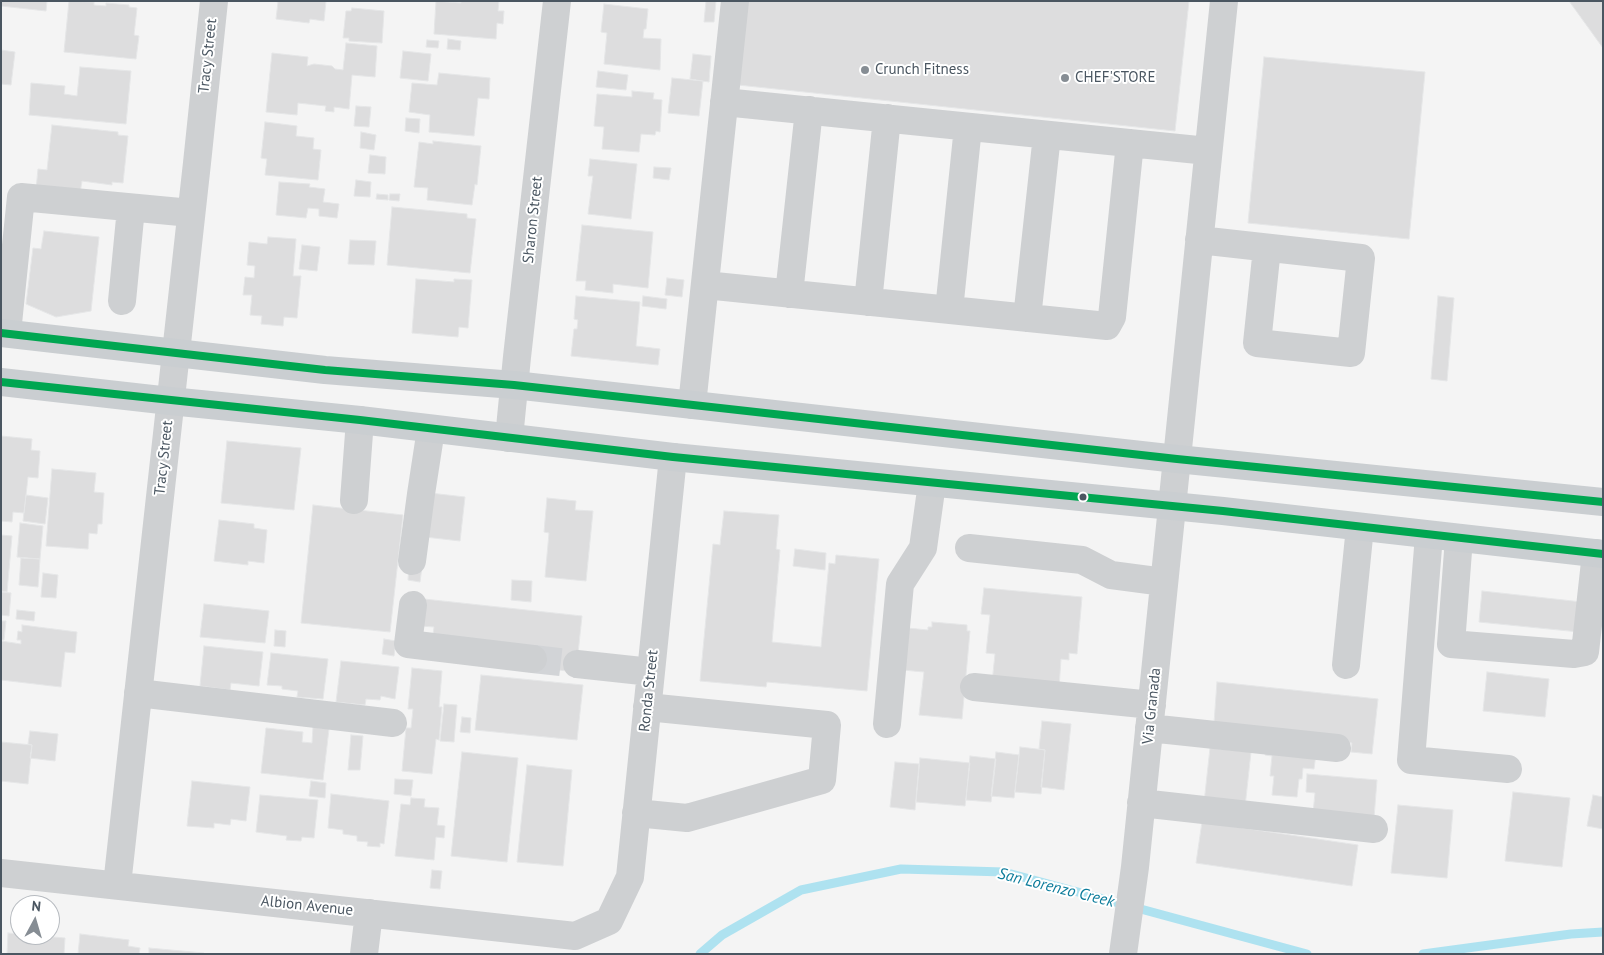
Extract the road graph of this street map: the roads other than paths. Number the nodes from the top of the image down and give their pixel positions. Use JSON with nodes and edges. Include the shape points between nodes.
{"nodes":[{"id":1,"x":214,"y":1,"type":"edge"},
{"id":2,"x":557,"y":1,"type":"edge"},
{"id":3,"x":735,"y":1,"type":"edge"},
{"id":4,"x":1224,"y":1,"type":"edge"},
{"id":5,"x":724,"y":102,"type":"junction"},
{"id":6,"x":809,"y":110,"type":"junction"},
{"id":7,"x":887,"y":118,"type":"junction"},
{"id":8,"x":968,"y":127,"type":"junction"},
{"id":9,"x":1047,"y":134,"type":"junction"},
{"id":10,"x":1130,"y":143,"type":"junction"},
{"id":11,"x":1208,"y":151,"type":"junction"},
{"id":12,"x":131,"y":208,"type":"junction"},
{"id":13,"x":191,"y":213,"type":"junction"},
{"id":14,"x":1199,"y":240,"type":"junction"},
{"id":15,"x":1267,"y":248,"type":"junction"},
{"id":16,"x":705,"y":285,"type":"junction"},
{"id":17,"x":789,"y":294,"type":"junction"},
{"id":18,"x":122,"y":301,"type":"dead end"},
{"id":19,"x":868,"y":302,"type":"junction"},
{"id":20,"x":949,"y":310,"type":"junction"},
{"id":21,"x":1027,"y":318,"type":"junction"},
{"id":22,"x":4,"y":333,"type":"edge"},
{"id":23,"x":176,"y":353,"type":"junction"},
{"id":24,"x":1,"y":382,"type":"edge"},
{"id":25,"x":514,"y":385,"type":"junction"},
{"id":26,"x":170,"y":401,"type":"junction"},
{"id":27,"x":692,"y":405,"type":"junction"},
{"id":28,"x":360,"y":420,"type":"junction"},
{"id":29,"x":431,"y":429,"type":"junction"},
{"id":30,"x":509,"y":438,"type":"junction"},
{"id":31,"x":673,"y":457,"type":"junction"},
{"id":32,"x":1177,"y":459,"type":"junction"},
{"id":33,"x":932,"y":483,"type":"junction"},
{"id":34,"x":354,"y":500,"type":"dead end"},
{"id":35,"x":1603,"y":502,"type":"edge"},
{"id":36,"x":1172,"y":506,"type":"junction"},
{"id":37,"x":1360,"y":527,"type":"junction"},
{"id":38,"x":1429,"y":535,"type":"junction"},
{"id":39,"x":1459,"y":538,"type":"junction"},
{"id":40,"x":969,"y":548,"type":"dead end"},
{"id":41,"x":1600,"y":554,"type":"edge"},
{"id":42,"x":412,"y":561,"type":"dead end"},
{"id":43,"x":1164,"y":582,"type":"junction"},
{"id":44,"x":413,"y":605,"type":"dead end"},
{"id":45,"x":533,"y":659,"type":"tunnel mouth"},
{"id":46,"x":577,"y":664,"type":"tunnel mouth"},
{"id":47,"x":1346,"y":666,"type":"dead end"},
{"id":48,"x":651,"y":672,"type":"junction"},
{"id":49,"x":974,"y":687,"type":"dead end"},
{"id":50,"x":138,"y":694,"type":"junction"},
{"id":51,"x":647,"y":708,"type":"junction"},
{"id":52,"x":1151,"y":716,"type":"junction"},
{"id":53,"x":393,"y":723,"type":"dead end"},
{"id":54,"x":888,"y":724,"type":"dead end"},
{"id":55,"x":1337,"y":748,"type":"dead end"},
{"id":56,"x":1508,"y":770,"type":"dead end"},
{"id":57,"x":1142,"y":803,"type":"junction"},
{"id":58,"x":636,"y":813,"type":"junction"},
{"id":59,"x":1374,"y":829,"type":"dead end"},
{"id":60,"x":1,"y":873,"type":"edge"},
{"id":61,"x":117,"y":885,"type":"junction"},
{"id":62,"x":369,"y":913,"type":"junction"},
{"id":63,"x":609,"y":921,"type":"joint"},
{"id":64,"x":364,"y":954,"type":"edge"},
{"id":65,"x":1123,"y":954,"type":"edge"}],
"edges":[{"from":1,"to":13,"type":"street","name":"Tracy Street"},
{"from":2,"to":25,"type":"street","name":"Sharon Street"},
{"from":3,"to":5,"type":"street"},
{"from":4,"to":11,"type":"street","name":"Via Granada"},
{"from":5,"to":6,"type":"street"},
{"from":5,"to":16,"type":"street"},
{"from":6,"to":7,"type":"street"},
{"from":6,"to":17,"type":"street"},
{"from":7,"to":8,"type":"street"},
{"from":7,"to":19,"type":"street"},
{"from":8,"to":9,"type":"street"},
{"from":8,"to":20,"type":"street"},
{"from":9,"to":10,"type":"street"},
{"from":9,"to":21,"type":"street"},
{"from":10,"to":11,"type":"street"},
{"from":10,"to":21,"type":"street","via":[[1112,317],[1107,326]]},
{"from":11,"to":14,"type":"street","name":"Via Granada"},
{"from":12,"to":13,"type":"street"},
{"from":12,"to":18,"type":"street"},
{"from":12,"to":22,"type":"street","via":[[21,197]]},
{"from":13,"to":23,"type":"street","name":"Tracy Street"},
{"from":14,"to":15,"type":"street"},
{"from":14,"to":32,"type":"street","name":"Via Granada"},
{"from":15,"to":15,"type":"street","via":[[1361,258],[1351,353],[1257,343]]},
{"from":16,"to":17,"type":"street"},
{"from":16,"to":27,"type":"street"},
{"from":17,"to":19,"type":"street"},
{"from":19,"to":20,"type":"street"},
{"from":20,"to":21,"type":"street"},
{"from":22,"to":23,"type":"main road"},
{"from":23,"to":25,"type":"main road","via":[[325,370]]},
{"from":23,"to":26,"type":"street","name":"Tracy Street"},
{"from":24,"to":26,"type":"main road"},
{"from":25,"to":27,"type":"main road"},
{"from":25,"to":30,"type":"street","name":"Sharon Street"},
{"from":26,"to":28,"type":"main road"},
{"from":26,"to":50,"type":"street","name":"Tracy Street"},
{"from":27,"to":32,"type":"main road"},
{"from":28,"to":29,"type":"main road"},
{"from":28,"to":34,"type":"street"},
{"from":29,"to":30,"type":"main road"},
{"from":29,"to":42,"type":"street"},
{"from":30,"to":31,"type":"main road"},
{"from":31,"to":33,"type":"main road"},
{"from":31,"to":48,"type":"street","name":"Ronda Street"},
{"from":32,"to":35,"type":"main road"},
{"from":32,"to":36,"type":"street","name":"Via Granada"},
{"from":33,"to":36,"type":"main road"},
{"from":33,"to":54,"type":"street","via":[[923,548],[900,584]]},
{"from":36,"to":37,"type":"main road"},
{"from":36,"to":43,"type":"street","name":"Via Granada"},
{"from":37,"to":38,"type":"main road"},
{"from":37,"to":47,"type":"street"},
{"from":38,"to":39,"type":"main road"},
{"from":38,"to":56,"type":"street","via":[[1411,760]]},
{"from":39,"to":41,"type":"main road"},
{"from":39,"to":41,"type":"street","via":[[1451,644],[1574,654],[1585,652]]},
{"from":40,"to":43,"type":"street","via":[[1082,560],[1111,575]]},
{"from":43,"to":52,"type":"street","name":"Via Granada"},
{"from":44,"to":45,"type":"street","via":[[408,644]]},
{"from":46,"to":48,"type":"street"},
{"from":48,"to":51,"type":"street","name":"Ronda Street"},
{"from":49,"to":52,"type":"street"},
{"from":50,"to":53,"type":"street"},
{"from":50,"to":61,"type":"street","name":"Tracy Street"},
{"from":51,"to":58,"type":"street","name":"Ronda Street"},
{"from":51,"to":58,"type":"street","via":[[827,725],[822,780],[686,818]]},
{"from":52,"to":55,"type":"street"},
{"from":52,"to":57,"type":"street","name":"Via Granada"},
{"from":57,"to":59,"type":"street"},
{"from":57,"to":65,"type":"street","name":"Via Granada"},
{"from":58,"to":63,"type":"street","name":"Ronda Street","via":[[630,877]]},
{"from":60,"to":61,"type":"street","name":"Albion Avenue"},
{"from":61,"to":62,"type":"street","name":"Albion Avenue"},
{"from":62,"to":63,"type":"street","name":"Albion Avenue","via":[[575,936]]},
{"from":62,"to":64,"type":"street"}]}
